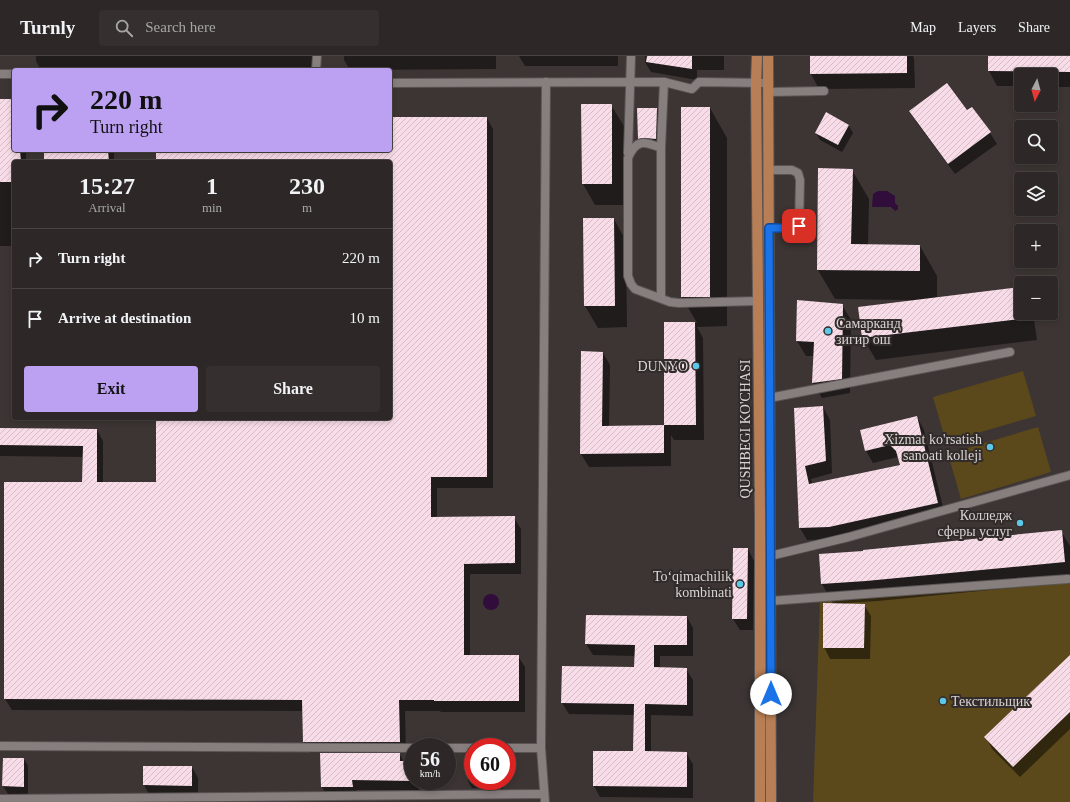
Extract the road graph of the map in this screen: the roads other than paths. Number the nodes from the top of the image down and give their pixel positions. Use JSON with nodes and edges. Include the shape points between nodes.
{"nodes":[{"id":1,"x":317,"y":56,"type":"edge"},
{"id":2,"x":631,"y":56,"type":"edge"},
{"id":3,"x":758,"y":56,"type":"edge"},
{"id":4,"x":768,"y":56,"type":"edge"},
{"id":5,"x":316,"y":68,"type":"edge"},
{"id":6,"x":0,"y":74,"type":"edge"},
{"id":7,"x":12,"y":74,"type":"edge"},
{"id":8,"x":546,"y":82,"type":"junction"},
{"id":9,"x":631,"y":82,"type":"junction"},
{"id":10,"x":664,"y":82,"type":"junction"},
{"id":11,"x":392,"y":83,"type":"edge"},
{"id":12,"x":756,"y":83,"type":"junction"},
{"id":13,"x":768,"y":87,"type":"junction"},
{"id":14,"x":824,"y":91,"type":"dead end"},
{"id":15,"x":661,"y":148,"type":"junction"},
{"id":16,"x":628,"y":158,"type":"junction"},
{"id":17,"x":768,"y":170,"type":"junction"},
{"id":18,"x":769,"y":228,"type":"junction"},
{"id":19,"x":661,"y":298,"type":"junction"},
{"id":20,"x":758,"y":301,"type":"junction"},
{"id":21,"x":1010,"y":352,"type":"dead end"},
{"id":22,"x":769,"y":398,"type":"junction"},
{"id":23,"x":1070,"y":475,"type":"edge"},
{"id":24,"x":765,"y":519,"type":"junction"},
{"id":25,"x":770,"y":556,"type":"junction"},
{"id":26,"x":1068,"y":579,"type":"dead end"},
{"id":27,"x":770,"y":601,"type":"junction"},
{"id":28,"x":0,"y":746,"type":"edge"},
{"id":29,"x":404,"y":748,"type":"edge"},
{"id":30,"x":516,"y":748,"type":"edge"},
{"id":31,"x":541,"y":748,"type":"junction"},
{"id":32,"x":544,"y":798,"type":"edge"},
{"id":33,"x":0,"y":800,"type":"edge"},
{"id":34,"x":760,"y":802,"type":"edge"},
{"id":35,"x":771,"y":802,"type":"edge"}],
"edges":[{"from":1,"to":5,"type":"lane"},
{"from":2,"to":9,"type":"lane"},
{"from":3,"to":12,"type":"main road","name":"QUSHBEGI KO'CHASI"},
{"from":4,"to":13,"type":"main road","name":"QUSHBEGI KO'CHASI"},
{"from":6,"to":7,"type":"lane"},
{"from":8,"to":9,"type":"lane"},
{"from":8,"to":11,"type":"lane"},
{"from":8,"to":31,"type":"lane"},
{"from":9,"to":10,"type":"lane"},
{"from":9,"to":16,"type":"lane"},
{"from":10,"to":12,"type":"lane","via":[[692,89],[699,82]]},
{"from":10,"to":15,"type":"lane"},
{"from":12,"to":13,"type":"lane"},
{"from":12,"to":20,"type":"main road","name":"QUSHBEGI KO'CHASI"},
{"from":13,"to":14,"type":"lane"},
{"from":13,"to":17,"type":"main road","name":"QUSHBEGI KO'CHASI"},
{"from":15,"to":16,"type":"lane","via":[[648,143],[638,145],[633,148]]},
{"from":15,"to":19,"type":"lane"},
{"from":16,"to":19,"type":"lane","via":[[628,276],[635,289]]},
{"from":17,"to":18,"type":"main road","name":"QUSHBEGI KO'CHASI"},
{"from":17,"to":18,"type":"lane","via":[[792,170],[798,173],[800,180],[799,226]]},
{"from":18,"to":22,"type":"main road","name":"QUSHBEGI KO'CHASI"},
{"from":19,"to":20,"type":"lane","via":[[679,303]]},
{"from":20,"to":24,"type":"main road","name":"QUSHBEGI KO'CHASI"},
{"from":21,"to":22,"type":"lane"},
{"from":22,"to":24,"type":"main road","name":"QUSHBEGI KO'CHASI"},
{"from":23,"to":25,"type":"lane","via":[[849,537]]},
{"from":24,"to":25,"type":"main road","name":"QUSHBEGI KO'CHASI"},
{"from":24,"to":34,"type":"main road","name":"QUSHBEGI KO'CHASI"},
{"from":25,"to":27,"type":"main road","name":"QUSHBEGI KO'CHASI"},
{"from":26,"to":27,"type":"lane"},
{"from":27,"to":35,"type":"main road","name":"QUSHBEGI KO'CHASI"},
{"from":28,"to":29,"type":"lane"},
{"from":30,"to":31,"type":"lane"},
{"from":31,"to":32,"type":"lane"},
{"from":32,"to":33,"type":"lane"}]}
